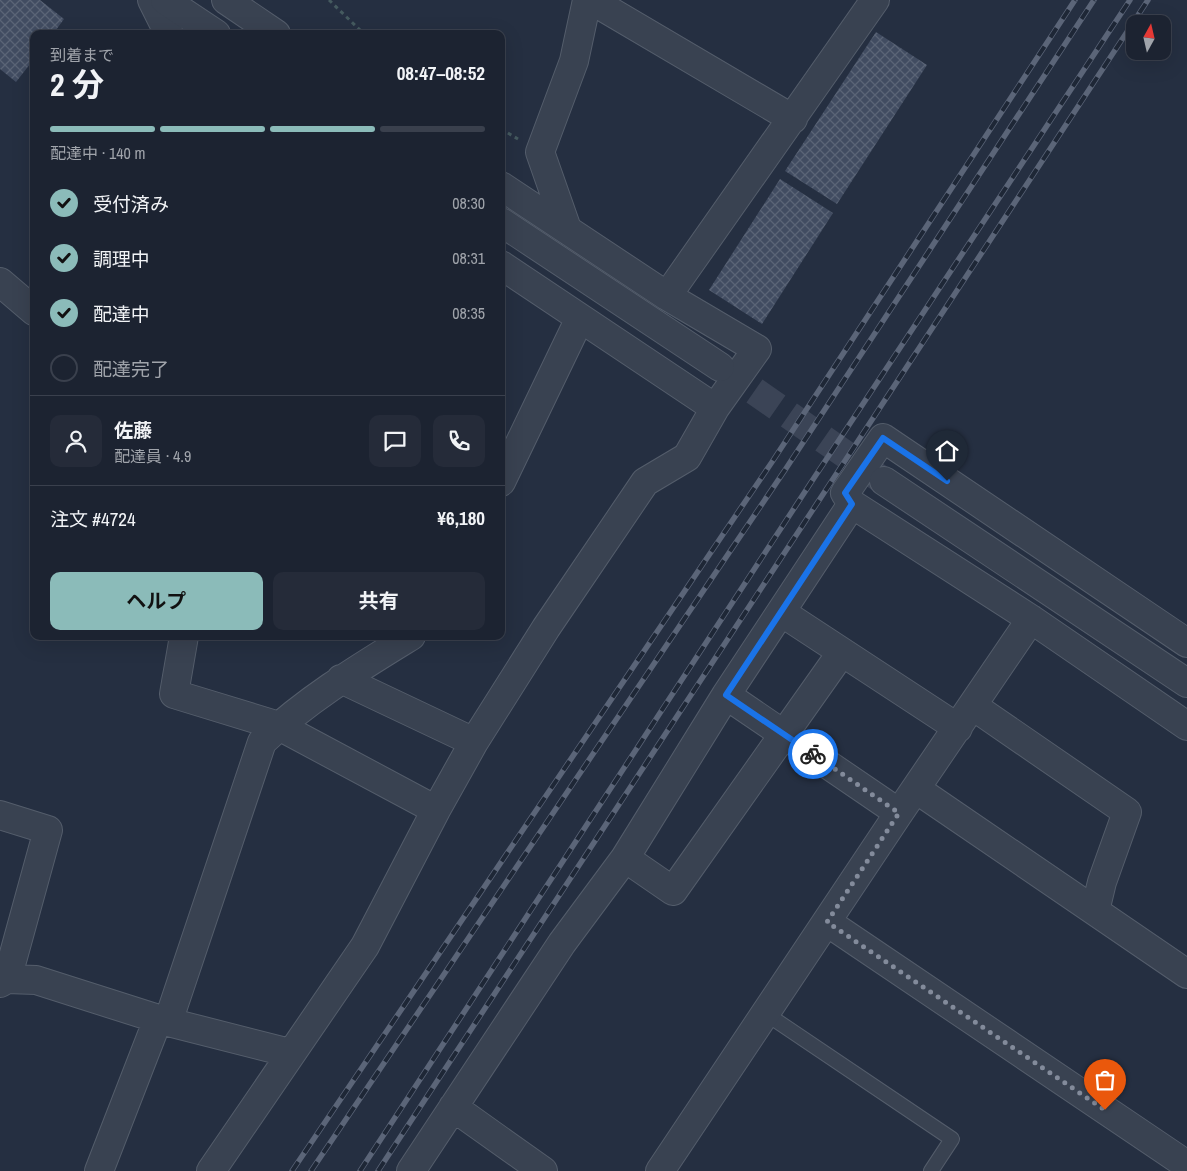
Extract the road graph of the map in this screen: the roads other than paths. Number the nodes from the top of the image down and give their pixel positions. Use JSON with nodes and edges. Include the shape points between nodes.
{"nodes":[{"id":1,"x":152,"y":0,"type":"edge"},
{"id":2,"x":165,"y":0,"type":"edge"},
{"id":3,"x":226,"y":0,"type":"edge"},
{"id":4,"x":589,"y":0,"type":"edge"},
{"id":5,"x":875,"y":0,"type":"edge"},
{"id":6,"x":167,"y":30,"type":"edge"},
{"id":7,"x":210,"y":30,"type":"edge"},
{"id":8,"x":270,"y":30,"type":"edge"},
{"id":9,"x":793,"y":118,"type":"junction"},
{"id":10,"x":505,"y":189,"type":"edge"},
{"id":11,"x":505,"y":225,"type":"edge"},
{"id":12,"x":567,"y":229,"type":"junction"},
{"id":13,"x":505,"y":268,"type":"edge"},
{"id":14,"x":2,"y":292,"type":"edge"},
{"id":15,"x":667,"y":296,"type":"junction"},
{"id":16,"x":30,"y":309,"type":"edge"},
{"id":17,"x":580,"y":318,"type":"junction"},
{"id":18,"x":720,"y":367,"type":"tunnel mouth"},
{"id":19,"x":715,"y":408,"type":"junction"},
{"id":20,"x":505,"y":474,"type":"edge"},
{"id":21,"x":884,"y":481,"type":"tunnel mouth"},
{"id":22,"x":852,"y":504,"type":"junction"},
{"id":23,"x":781,"y":612,"type":"junction"},
{"id":24,"x":1031,"y":619,"type":"junction"},
{"id":25,"x":183,"y":640,"type":"edge"},
{"id":26,"x":403,"y":640,"type":"edge"},
{"id":27,"x":1187,"y":643,"type":"edge"},
{"id":28,"x":842,"y":652,"type":"junction"},
{"id":29,"x":340,"y":679,"type":"junction"},
{"id":30,"x":1187,"y":683,"type":"edge"},
{"id":31,"x":726,"y":695,"type":"junction"},
{"id":32,"x":973,"y":706,"type":"junction"},
{"id":33,"x":279,"y":726,"type":"junction"},
{"id":34,"x":1187,"y":726,"type":"edge"},
{"id":35,"x":958,"y":728,"type":"junction"},
{"id":36,"x":784,"y":735,"type":"junction"},
{"id":37,"x":474,"y":742,"type":"junction"},
{"id":38,"x":916,"y":789,"type":"junction"},
{"id":39,"x":436,"y":810,"type":"junction"},
{"id":40,"x":899,"y":813,"type":"junction"},
{"id":41,"x":0,"y":816,"type":"edge"},
{"id":42,"x":624,"y":858,"type":"junction"},
{"id":43,"x":1095,"y":911,"type":"junction"},
{"id":44,"x":827,"y":922,"type":"junction"},
{"id":45,"x":1187,"y":974,"type":"edge"},
{"id":46,"x":4,"y":981,"type":"edge"},
{"id":47,"x":765,"y":1013,"type":"junction"},
{"id":48,"x":163,"y":1020,"type":"junction"},
{"id":49,"x":290,"y":1054,"type":"junction"},
{"id":50,"x":453,"y":1107,"type":"junction"},
{"id":51,"x":1187,"y":1165,"type":"edge"},
{"id":52,"x":99,"y":1171,"type":"edge"},
{"id":53,"x":211,"y":1171,"type":"edge"},
{"id":54,"x":411,"y":1171,"type":"edge"},
{"id":55,"x":543,"y":1171,"type":"edge"},
{"id":56,"x":660,"y":1171,"type":"edge"},
{"id":57,"x":931,"y":1171,"type":"edge"}],
"edges":[{"from":1,"to":6,"type":"street"},
{"from":2,"to":7,"type":"street"},
{"from":3,"to":8,"type":"street"},
{"from":4,"to":9,"type":"street"},
{"from":4,"to":12,"type":"street","via":[[574,61],[540,152]]},
{"from":5,"to":9,"type":"street"},
{"from":9,"to":15,"type":"street"},
{"from":10,"to":12,"type":"street"},
{"from":11,"to":18,"type":"street"},
{"from":12,"to":15,"type":"street"},
{"from":13,"to":17,"type":"street"},
{"from":14,"to":16,"type":"street"},
{"from":15,"to":19,"type":"street","via":[[757,349]]},
{"from":17,"to":19,"type":"street"},
{"from":17,"to":20,"type":"street"},
{"from":19,"to":37,"type":"street","via":[[687,457],[645,482]]},
{"from":21,"to":30,"type":"street"},
{"from":22,"to":23,"type":"street"},
{"from":22,"to":24,"type":"street"},
{"from":22,"to":27,"type":"street","via":[[845,493],[883,438]]},
{"from":23,"to":28,"type":"street"},
{"from":23,"to":31,"type":"street"},
{"from":24,"to":32,"type":"street"},
{"from":24,"to":34,"type":"street"},
{"from":25,"to":33,"type":"street","via":[[174,694]]},
{"from":26,"to":29,"type":"street"},
{"from":28,"to":35,"type":"street"},
{"from":28,"to":36,"type":"street"},
{"from":29,"to":33,"type":"street"},
{"from":29,"to":37,"type":"street"},
{"from":31,"to":36,"type":"street"},
{"from":31,"to":42,"type":"street"},
{"from":32,"to":35,"type":"street"},
{"from":32,"to":43,"type":"street","via":[[1127,812]]},
{"from":33,"to":39,"type":"street"},
{"from":33,"to":48,"type":"street","via":[[262,742]]},
{"from":35,"to":38,"type":"street"},
{"from":36,"to":40,"type":"street"},
{"from":36,"to":42,"type":"street","via":[[673,891]]},
{"from":37,"to":39,"type":"street"},
{"from":38,"to":40,"type":"street"},
{"from":38,"to":43,"type":"street"},
{"from":39,"to":49,"type":"street","via":[[365,946]]},
{"from":40,"to":44,"type":"street"},
{"from":41,"to":46,"type":"street","via":[[48,830]]},
{"from":42,"to":50,"type":"street","via":[[562,943]]},
{"from":43,"to":45,"type":"street"},
{"from":44,"to":47,"type":"street"},
{"from":44,"to":51,"type":"street"},
{"from":46,"to":48,"type":"street","via":[[36,980]]},
{"from":47,"to":56,"type":"street"},
{"from":47,"to":57,"type":"lane","via":[[952,1139]]},
{"from":48,"to":49,"type":"street"},
{"from":48,"to":52,"type":"street"},
{"from":49,"to":53,"type":"street"},
{"from":50,"to":54,"type":"street"},
{"from":50,"to":55,"type":"street"}]}
